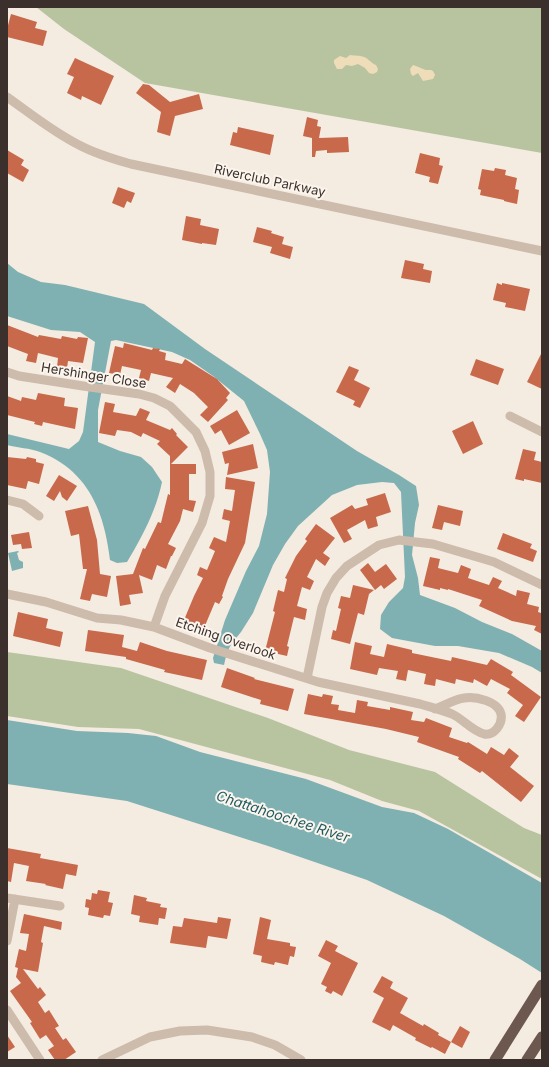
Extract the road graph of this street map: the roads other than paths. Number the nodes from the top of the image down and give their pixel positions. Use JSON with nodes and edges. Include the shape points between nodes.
{"nodes":[{"id":1,"x":7,"y":97,"type":"edge"},
{"id":2,"x":542,"y":251,"type":"edge"},
{"id":3,"x":7,"y":372,"type":"edge"},
{"id":4,"x":510,"y":416,"type":"dead end"},
{"id":5,"x":542,"y":432,"type":"edge"},
{"id":6,"x":7,"y":500,"type":"edge"},
{"id":7,"x":39,"y":516,"type":"dead end"},
{"id":8,"x":542,"y":585,"type":"edge"},
{"id":9,"x":7,"y":594,"type":"edge"},
{"id":10,"x":154,"y":627,"type":"junction"},
{"id":11,"x":307,"y":678,"type":"junction"},
{"id":12,"x":435,"y":709,"type":"junction"},
{"id":13,"x":11,"y":898,"type":"edge"},
{"id":14,"x":60,"y":906,"type":"dead end"},
{"id":15,"x":7,"y":941,"type":"edge"},
{"id":16,"x":542,"y":985,"type":"edge"},
{"id":17,"x":7,"y":1010,"type":"edge"},
{"id":18,"x":542,"y":1037,"type":"edge"},
{"id":19,"x":40,"y":1060,"type":"edge"},
{"id":20,"x":102,"y":1060,"type":"edge"},
{"id":21,"x":301,"y":1060,"type":"edge"},
{"id":22,"x":495,"y":1060,"type":"edge"},
{"id":23,"x":527,"y":1060,"type":"edge"}],
"edges":[{"from":1,"to":2,"type":"street","name":"Riverclub Parkway","via":[[57,132],[103,156]]},
{"from":3,"to":10,"type":"street","name":"Hershinger Close","via":[[154,398],[170,406],[196,432],[205,451],[210,472],[210,496],[202,523],[165,596]]},
{"from":4,"to":5,"type":"street"},
{"from":6,"to":7,"type":"street","via":[[23,504]]},
{"from":8,"to":11,"type":"street","via":[[494,562],[433,544],[399,540],[378,545],[347,566],[327,593]]},
{"from":9,"to":10,"type":"street","name":"Etching Overlook","via":[[46,602],[97,618]]},
{"from":10,"to":11,"type":"street","name":"Etching Overlook","via":[[210,648]]},
{"from":11,"to":12,"type":"street","name":"Etching Overlook"},
{"from":12,"to":12,"type":"street","name":"Etching Overlook","via":[[453,715],[485,734],[492,733],[500,723],[501,714],[496,706],[484,699],[464,698]]},
{"from":13,"to":14,"type":"street"},
{"from":13,"to":15,"type":"street"},
{"from":16,"to":22,"type":"highway"},
{"from":17,"to":19,"type":"street"},
{"from":18,"to":23,"type":"highway"},
{"from":20,"to":21,"type":"street","via":[[150,1037],[180,1031],[207,1030],[252,1037],[275,1045]]}]}
